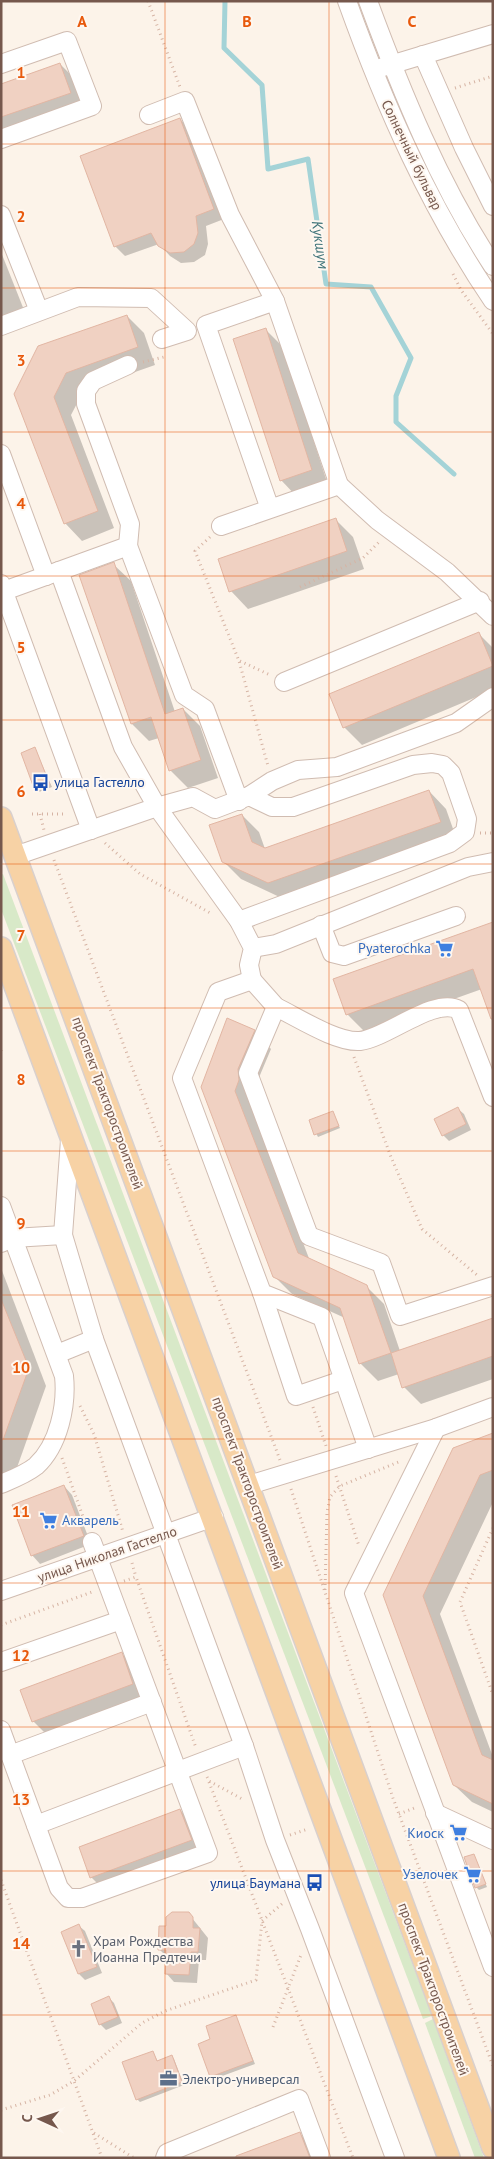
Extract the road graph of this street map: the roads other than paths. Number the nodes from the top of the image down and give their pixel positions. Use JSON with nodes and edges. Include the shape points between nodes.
{"nodes":[{"id":1,"x":347,"y":1,"type":"edge"},
{"id":2,"x":368,"y":1,"type":"edge"},
{"id":3,"x":493,"y":34,"type":"edge"},
{"id":4,"x":424,"y":55,"type":"junction"},
{"id":5,"x":1,"y":64,"type":"edge"},
{"id":6,"x":391,"y":64,"type":"junction"},
{"id":7,"x":372,"y":70,"type":"junction"},
{"id":8,"x":149,"y":115,"type":"dead end"},
{"id":9,"x":1,"y":138,"type":"edge"},
{"id":10,"x":493,"y":206,"type":"edge"},
{"id":11,"x":1,"y":215,"type":"edge"},
{"id":12,"x":493,"y":266,"type":"edge"},
{"id":13,"x":275,"y":301,"type":"junction"},
{"id":14,"x":493,"y":301,"type":"edge"},
{"id":15,"x":39,"y":311,"type":"junction"},
{"id":16,"x":1,"y":326,"type":"edge"},
{"id":17,"x":162,"y":340,"type":"dead end"},
{"id":18,"x":128,"y":365,"type":"dead end"},
{"id":19,"x":1,"y":454,"type":"edge"},
{"id":20,"x":339,"y":485,"type":"junction"},
{"id":21,"x":270,"y":509,"type":"junction"},
{"id":22,"x":221,"y":526,"type":"road end"},
{"id":23,"x":128,"y":546,"type":"junction"},
{"id":24,"x":52,"y":574,"type":"junction"},
{"id":25,"x":3,"y":587,"type":"edge"},
{"id":26,"x":480,"y":601,"type":"junction"},
{"id":27,"x":493,"y":616,"type":"edge"},
{"id":28,"x":284,"y":682,"type":"road end"},
{"id":29,"x":493,"y":697,"type":"edge"},
{"id":30,"x":244,"y":798,"type":"junction"},
{"id":31,"x":157,"y":807,"type":"junction"},
{"id":32,"x":1,"y":818,"type":"edge"},
{"id":33,"x":89,"y":822,"type":"junction"},
{"id":34,"x":8,"y":859,"type":"edge"},
{"id":35,"x":493,"y":862,"type":"edge"},
{"id":36,"x":456,"y":916,"type":"dead end"},
{"id":37,"x":239,"y":921,"type":"junction"},
{"id":38,"x":321,"y":925,"type":"junction"},
{"id":39,"x":253,"y":948,"type":"junction"},
{"id":40,"x":2,"y":952,"type":"edge"},
{"id":41,"x":252,"y":980,"type":"junction"},
{"id":42,"x":276,"y":1006,"type":"junction"},
{"id":43,"x":493,"y":1097,"type":"edge"},
{"id":44,"x":70,"y":1137,"type":"junction"},
{"id":45,"x":1,"y":1206,"type":"edge"},
{"id":46,"x":63,"y":1235,"type":"junction"},
{"id":47,"x":7,"y":1241,"type":"edge"},
{"id":48,"x":491,"y":1287,"type":"edge"},
{"id":49,"x":262,"y":1293,"type":"junction"},
{"id":50,"x":94,"y":1339,"type":"junction"},
{"id":51,"x":57,"y":1354,"type":"junction"},
{"id":52,"x":343,"y":1380,"type":"junction"},
{"id":53,"x":493,"y":1407,"type":"edge"},
{"id":54,"x":436,"y":1428,"type":"junction"},
{"id":55,"x":368,"y":1449,"type":"junction"},
{"id":56,"x":1,"y":1484,"type":"edge"},
{"id":57,"x":249,"y":1485,"type":"junction"},
{"id":58,"x":214,"y":1517,"type":"junction"},
{"id":59,"x":166,"y":1533,"type":"junction"},
{"id":60,"x":95,"y":1550,"type":"junction"},
{"id":61,"x":1,"y":1591,"type":"edge"},
{"id":62,"x":121,"y":1620,"type":"junction"},
{"id":63,"x":1,"y":1662,"type":"edge"},
{"id":64,"x":152,"y":1702,"type":"junction"},
{"id":65,"x":1,"y":1730,"type":"edge"},
{"id":66,"x":244,"y":1746,"type":"junction"},
{"id":67,"x":10,"y":1755,"type":"junction"},
{"id":68,"x":178,"y":1772,"type":"junction"},
{"id":69,"x":428,"y":1809,"type":"junction"},
{"id":70,"x":36,"y":1825,"type":"junction"},
{"id":71,"x":493,"y":1840,"type":"edge"},
{"id":72,"x":493,"y":1967,"type":"edge"},
{"id":73,"x":493,"y":2148,"type":"edge"},
{"id":74,"x":165,"y":2158,"type":"edge"},
{"id":75,"x":321,"y":2158,"type":"edge"},
{"id":76,"x":395,"y":2158,"type":"edge"},
{"id":77,"x":449,"y":2158,"type":"edge"}],
"edges":[{"from":1,"to":7,"type":"street","name":"Солнечный бульвар"},
{"from":2,"to":6,"type":"street","name":"Солнечный бульвар"},
{"from":3,"to":4,"type":"street"},
{"from":4,"to":6,"type":"street"},
{"from":4,"to":10,"type":"street","via":[[439,94]]},
{"from":5,"to":9,"type":"street","via":[[67,41],[92,106]]},
{"from":6,"to":7,"type":"street"},
{"from":6,"to":12,"type":"street","name":"Солнечный бульвар","via":[[446,184]]},
{"from":7,"to":14,"type":"street","name":"Солнечный бульвар","via":[[430,196]]},
{"from":8,"to":13,"type":"street","via":[[185,100],[230,215]]},
{"from":11,"to":15,"type":"street"},
{"from":13,"to":20,"type":"street"},
{"from":13,"to":21,"type":"street","via":[[206,325]]},
{"from":15,"to":16,"type":"street"},
{"from":15,"to":17,"type":"street","via":[[78,297],[151,298],[187,331]]},
{"from":18,"to":23,"type":"street","via":[[93,381],[86,391],[86,404],[130,524]]},
{"from":19,"to":24,"type":"street"},
{"from":20,"to":21,"type":"street"},
{"from":20,"to":26,"type":"street"},
{"from":21,"to":22,"type":"street"},
{"from":23,"to":24,"type":"street"},
{"from":23,"to":30,"type":"street","via":[[184,695],[205,709]]},
{"from":24,"to":25,"type":"street"},
{"from":24,"to":31,"type":"street","via":[[123,746]]},
{"from":25,"to":33,"type":"street"},
{"from":26,"to":27,"type":"street"},
{"from":26,"to":28,"type":"street"},
{"from":29,"to":30,"type":"street","via":[[456,723],[337,767],[298,770]]},
{"from":30,"to":31,"type":"street","via":[[216,809],[193,797]]},
{"from":30,"to":37,"type":"street","via":[[272,807],[293,807],[413,765],[432,763],[443,765],[451,774],[467,819],[465,832],[450,843]]},
{"from":31,"to":33,"type":"street"},
{"from":31,"to":37,"type":"street"},
{"from":32,"to":34,"type":"main road","name":"проспект Тракторостроителей"},
{"from":33,"to":34,"type":"street","via":[[49,845]]},
{"from":34,"to":57,"type":"main road","name":"проспект Тракторостроителей"},
{"from":35,"to":38,"type":"street","via":[[468,867]]},
{"from":36,"to":38,"type":"street","via":[[344,956],[332,953]]},
{"from":37,"to":39,"type":"street"},
{"from":38,"to":39,"type":"street","via":[[276,944]]},
{"from":39,"to":41,"type":"street","via":[[249,966]]},
{"from":40,"to":44,"type":"main road"},
{"from":41,"to":42,"type":"street"},
{"from":41,"to":49,"type":"street","via":[[218,992],[182,1078]]},
{"from":42,"to":43,"type":"street","via":[[345,1040],[360,1041],[440,1007],[452,1006],[459,1010]]},
{"from":42,"to":48,"type":"street","via":[[248,1073],[309,1236],[381,1263],[400,1316]]},
{"from":44,"to":46,"type":"street"},
{"from":44,"to":58,"type":"main road"},
{"from":45,"to":47,"type":"street"},
{"from":46,"to":47,"type":"street"},
{"from":46,"to":50,"type":"street"},
{"from":47,"to":51,"type":"street"},
{"from":49,"to":52,"type":"street","via":[[322,1317]]},
{"from":49,"to":52,"type":"street","via":[[296,1396]]},
{"from":50,"to":51,"type":"street"},
{"from":50,"to":59,"type":"street"},
{"from":51,"to":56,"type":"street","via":[[66,1392],[55,1438],[37,1465]]},
{"from":52,"to":55,"type":"street"},
{"from":53,"to":54,"type":"street"},
{"from":54,"to":55,"type":"street"},
{"from":54,"to":69,"type":"street","via":[[354,1593]]},
{"from":55,"to":57,"type":"street"},
{"from":57,"to":73,"type":"main road","name":"проспект Тракторостроителей"},
{"from":58,"to":59,"type":"street","name":"улица Николая Гастелло"},
{"from":58,"to":77,"type":"main road"},
{"from":59,"to":60,"type":"street","name":"улица Николая Гастелло"},
{"from":59,"to":66,"type":"street"},
{"from":60,"to":61,"type":"street","name":"улица Николая Гастелло"},
{"from":60,"to":62,"type":"street"},
{"from":62,"to":63,"type":"street"},
{"from":62,"to":64,"type":"street"},
{"from":64,"to":67,"type":"street"},
{"from":64,"to":68,"type":"street"},
{"from":65,"to":67,"type":"street"},
{"from":66,"to":68,"type":"street"},
{"from":66,"to":76,"type":"street","via":[[275,1840]]},
{"from":67,"to":70,"type":"street"},
{"from":68,"to":70,"type":"street"},
{"from":68,"to":70,"type":"street","via":[[208,1853],[82,1898],[68,1898],[59,1888]]},
{"from":69,"to":71,"type":"street"},
{"from":69,"to":72,"type":"street"},
{"from":74,"to":75,"type":"street","via":[[167,2154],[299,2100]]}]}
